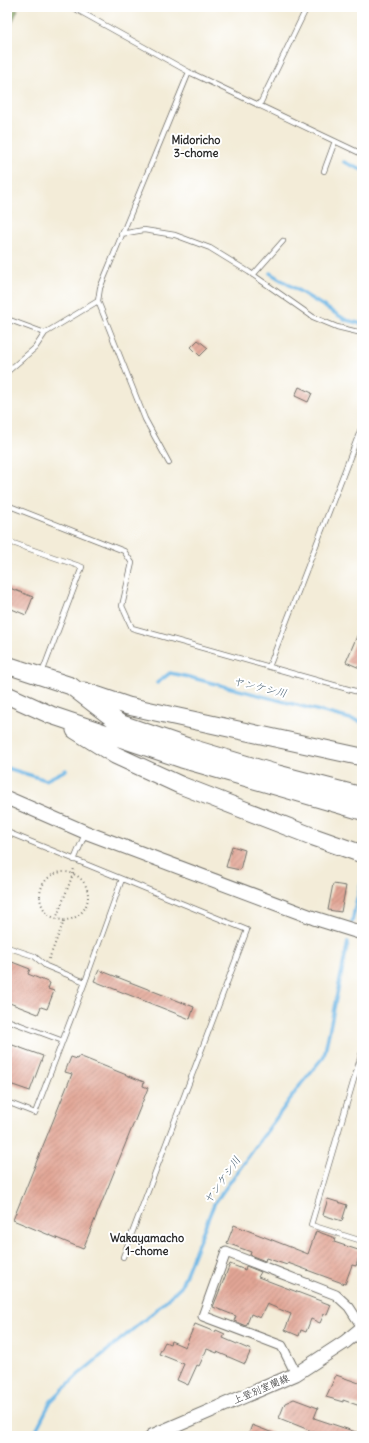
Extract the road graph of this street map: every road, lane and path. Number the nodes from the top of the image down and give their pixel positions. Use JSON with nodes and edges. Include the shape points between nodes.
{"nodes":[{"id":1,"x":72,"y":7,"type":"edge"},
{"id":2,"x":307,"y":7,"type":"edge"},
{"id":3,"x":189,"y":72,"type":"junction"},
{"id":4,"x":259,"y":106,"type":"junction"},
{"id":5,"x":336,"y":140,"type":"junction"},
{"id":6,"x":362,"y":154,"type":"edge"},
{"id":7,"x":324,"y":172,"type":"dead end"},
{"id":8,"x":121,"y":234,"type":"junction"},
{"id":9,"x":283,"y":241,"type":"dead end"},
{"id":10,"x":253,"y":275,"type":"junction"},
{"id":11,"x":98,"y":301,"type":"junction"},
{"id":12,"x":7,"y":319,"type":"edge"},
{"id":13,"x":46,"y":333,"type":"junction"},
{"id":14,"x":362,"y":333,"type":"edge"},
{"id":15,"x":7,"y":372,"type":"edge"},
{"id":16,"x":362,"y":426,"type":"edge"},
{"id":17,"x":169,"y":463,"type":"dead end"},
{"id":18,"x":7,"y":505,"type":"edge"},
{"id":19,"x":7,"y":541,"type":"edge"},
{"id":20,"x":7,"y":665,"type":"edge"},
{"id":21,"x":269,"y":667,"type":"junction"},
{"id":22,"x":41,"y":676,"type":"junction"},
{"id":23,"x":70,"y":686,"type":"junction"},
{"id":24,"x":362,"y":693,"type":"edge"},
{"id":25,"x":7,"y":695,"type":"edge"},
{"id":26,"x":51,"y":715,"type":"junction"},
{"id":27,"x":362,"y":757,"type":"edge"},
{"id":28,"x":362,"y":796,"type":"edge"},
{"id":29,"x":7,"y":798,"type":"edge"},
{"id":30,"x":362,"y":811,"type":"edge"},
{"id":31,"x":7,"y":832,"type":"edge"},
{"id":32,"x":85,"y":832,"type":"junction"},
{"id":33,"x":362,"y":854,"type":"edge"},
{"id":34,"x":74,"y":860,"type":"junction"},
{"id":35,"x":73,"y":874,"type":"junction"},
{"id":36,"x":122,"y":879,"type":"junction"},
{"id":37,"x":56,"y":919,"type":"junction"},
{"id":38,"x":64,"y":921,"type":"junction"},
{"id":39,"x":362,"y":933,"type":"edge"},
{"id":40,"x":7,"y":947,"type":"edge"},
{"id":41,"x":46,"y":966,"type":"junction"},
{"id":42,"x":85,"y":982,"type":"junction"},
{"id":43,"x":7,"y":1020,"type":"edge"},
{"id":44,"x":63,"y":1041,"type":"junction"},
{"id":45,"x":362,"y":1052,"type":"edge"},
{"id":46,"x":7,"y":1102,"type":"edge"},
{"id":47,"x":362,"y":1241,"type":"edge"},
{"id":48,"x":123,"y":1257,"type":"dead end"},
{"id":49,"x":362,"y":1328,"type":"edge"},
{"id":50,"x":296,"y":1374,"type":"junction"},
{"id":51,"x":152,"y":1436,"type":"edge"}],
"edges":[{"from":1,"to":3,"type":"lane"},
{"from":2,"to":4,"type":"lane"},
{"from":3,"to":4,"type":"lane"},
{"from":3,"to":8,"type":"lane"},
{"from":4,"to":5,"type":"lane"},
{"from":5,"to":6,"type":"lane"},
{"from":5,"to":7,"type":"lane"},
{"from":8,"to":10,"type":"lane","via":[[144,230],[175,235],[210,248]]},
{"from":8,"to":11,"type":"lane","via":[[100,288]]},
{"from":9,"to":10,"type":"lane"},
{"from":10,"to":14,"type":"lane","via":[[313,317],[337,327]]},
{"from":11,"to":13,"type":"lane"},
{"from":11,"to":17,"type":"lane","via":[[145,419]]},
{"from":12,"to":13,"type":"lane"},
{"from":13,"to":15,"type":"lane","via":[[35,348]]},
{"from":16,"to":21,"type":"lane"},
{"from":18,"to":21,"type":"lane","via":[[124,551],[132,563],[122,606],[132,628]]},
{"from":19,"to":22,"type":"lane","via":[[82,567]]},
{"from":20,"to":22,"type":"highway"},
{"from":21,"to":24,"type":"lane"},
{"from":22,"to":23,"type":"highway"},
{"from":23,"to":27,"type":"highway","via":[[128,706]]},
{"from":23,"to":28,"type":"highway","via":[[119,723],[278,774]]},
{"from":25,"to":26,"type":"highway"},
{"from":26,"to":30,"type":"highway","via":[[182,759]]},
{"from":26,"to":33,"type":"highway","via":[[115,755],[180,785]]},
{"from":29,"to":32,"type":"street"},
{"from":31,"to":34,"type":"lane"},
{"from":32,"to":34,"type":"lane"},
{"from":32,"to":39,"type":"street","via":[[314,918]]},
{"from":34,"to":35,"type":"path"},
{"from":34,"to":36,"type":"lane"},
{"from":35,"to":37,"type":"path"},
{"from":35,"to":37,"type":"path","via":[[66,872],[51,876],[42,888],[40,895],[44,910]]},
{"from":35,"to":38,"type":"path","via":[[86,885],[88,902],[79,915]]},
{"from":36,"to":42,"type":"lane"},
{"from":36,"to":48,"type":"lane","via":[[247,930]]},
{"from":37,"to":38,"type":"path"},
{"from":38,"to":41,"type":"path"},
{"from":40,"to":41,"type":"lane","via":[[34,956]]},
{"from":41,"to":42,"type":"lane"},
{"from":42,"to":44,"type":"lane"},
{"from":43,"to":44,"type":"lane"},
{"from":44,"to":46,"type":"lane","via":[[35,1112]]},
{"from":45,"to":47,"type":"lane","via":[[312,1225]]},
{"from":49,"to":50,"type":"street","name":"上登別室蘭線"},
{"from":49,"to":50,"type":"street","via":[[336,1295],[226,1252],[203,1316],[282,1346]]},
{"from":50,"to":51,"type":"street","name":"上登別室蘭線"}]}
